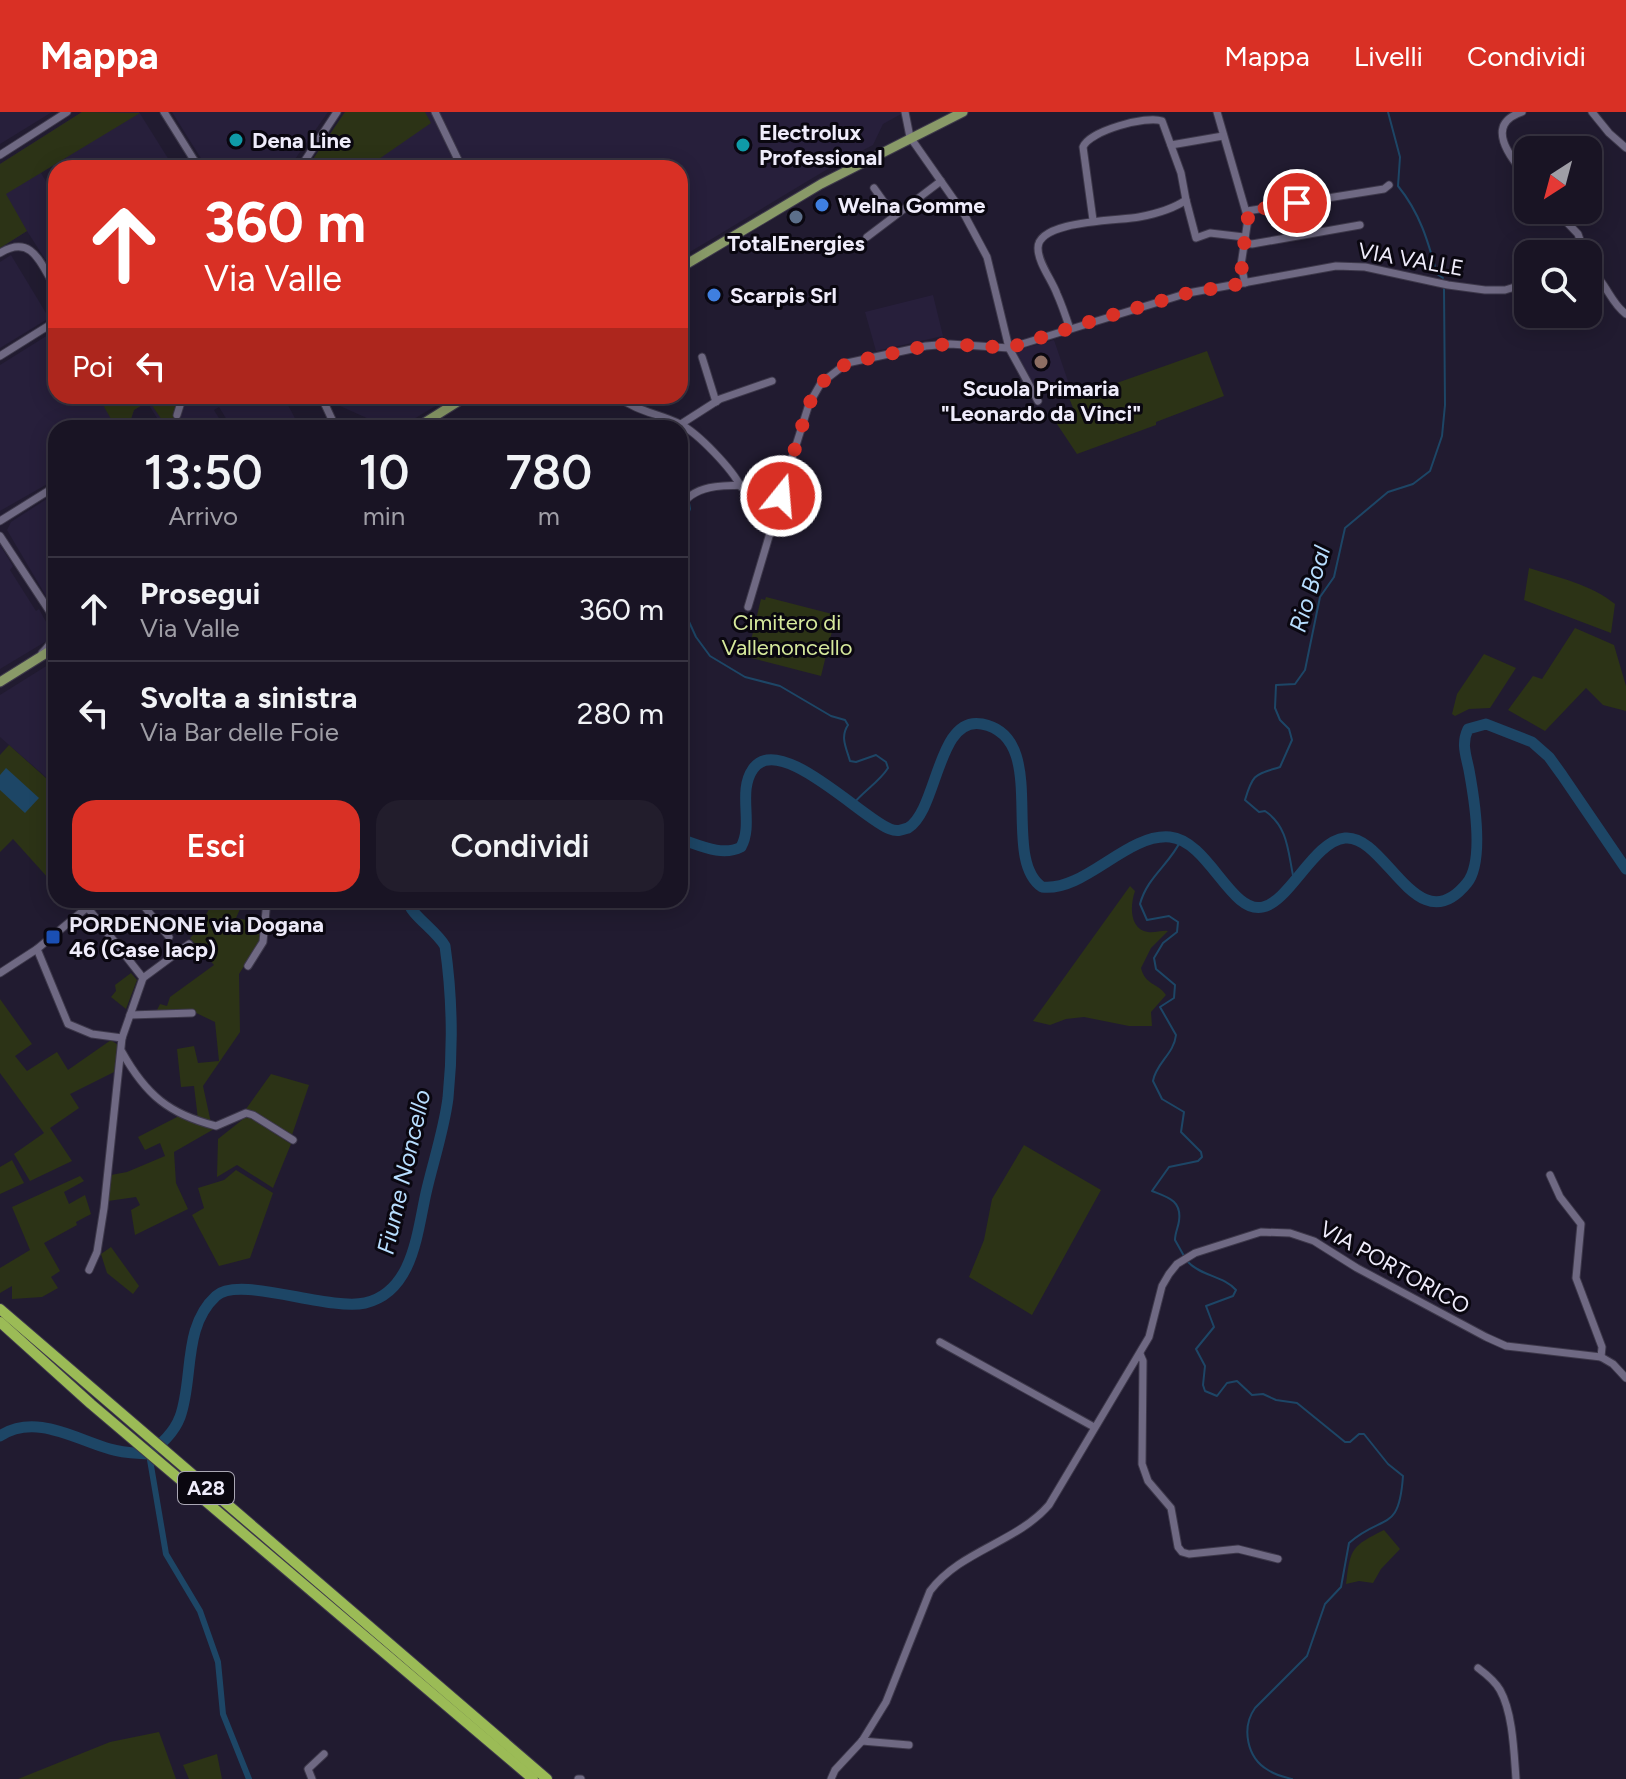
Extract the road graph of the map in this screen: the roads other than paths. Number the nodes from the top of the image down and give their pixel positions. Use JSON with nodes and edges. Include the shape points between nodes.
{"nodes":[{"id":1,"x":67,"y":112,"type":"edge"},
{"id":2,"x":164,"y":112,"type":"edge"},
{"id":3,"x":337,"y":112,"type":"edge"},
{"id":4,"x":435,"y":112,"type":"edge"},
{"id":5,"x":905,"y":112,"type":"edge"},
{"id":6,"x":963,"y":112,"type":"edge"},
{"id":7,"x":1217,"y":112,"type":"edge"},
{"id":8,"x":1520,"y":112,"type":"edge"},
{"id":9,"x":1592,"y":112,"type":"edge"},
{"id":10,"x":1223,"y":136,"type":"junction"},
{"id":11,"x":910,"y":137,"type":"junction"},
{"id":12,"x":1171,"y":145,"type":"junction"},
{"id":13,"x":1626,"y":148,"type":"edge"},
{"id":14,"x":0,"y":155,"type":"edge"},
{"id":15,"x":1514,"y":157,"type":"edge"},
{"id":16,"x":194,"y":160,"type":"edge"},
{"id":17,"x":305,"y":160,"type":"edge"},
{"id":18,"x":458,"y":160,"type":"edge"},
{"id":19,"x":941,"y":181,"type":"junction"},
{"id":20,"x":1389,"y":185,"type":"dead end"},
{"id":21,"x":874,"y":188,"type":"dead end"},
{"id":22,"x":1186,"y":200,"type":"junction"},
{"id":23,"x":1247,"y":211,"type":"junction"},
{"id":24,"x":894,"y":216,"type":"junction"},
{"id":25,"x":1093,"y":220,"type":"junction"},
{"id":26,"x":1568,"y":224,"type":"edge"},
{"id":27,"x":1360,"y":225,"type":"dead end"},
{"id":28,"x":867,"y":237,"type":"dead end"},
{"id":29,"x":1244,"y":240,"type":"junction"},
{"id":30,"x":1580,"y":240,"type":"edge"},
{"id":31,"x":0,"y":253,"type":"edge"},
{"id":32,"x":688,"y":263,"type":"edge"},
{"id":33,"x":48,"y":271,"type":"edge"},
{"id":34,"x":1245,"y":283,"type":"junction"},
{"id":35,"x":1602,"y":283,"type":"edge"},
{"id":36,"x":1514,"y":287,"type":"edge"},
{"id":37,"x":1626,"y":314,"type":"edge"},
{"id":38,"x":48,"y":326,"type":"edge"},
{"id":39,"x":1070,"y":329,"type":"junction"},
{"id":40,"x":1009,"y":348,"type":"junction"},
{"id":41,"x":0,"y":356,"type":"edge"},
{"id":42,"x":702,"y":357,"type":"dead end"},
{"id":43,"x":772,"y":381,"type":"dead end"},
{"id":44,"x":1038,"y":401,"type":"dead end"},
{"id":45,"x":716,"y":402,"type":"junction"},
{"id":46,"x":180,"y":404,"type":"edge"},
{"id":47,"x":454,"y":404,"type":"edge"},
{"id":48,"x":627,"y":404,"type":"edge"},
{"id":49,"x":177,"y":415,"type":"dead end"},
{"id":50,"x":429,"y":420,"type":"edge"},
{"id":51,"x":668,"y":420,"type":"edge"},
{"id":52,"x":687,"y":420,"type":"edge"},
{"id":53,"x":688,"y":430,"type":"edge"},
{"id":54,"x":780,"y":482,"type":"junction"},
{"id":55,"x":741,"y":487,"type":"junction"},
{"id":56,"x":48,"y":491,"type":"edge"},
{"id":57,"x":688,"y":499,"type":"edge"},
{"id":58,"x":0,"y":521,"type":"edge"},
{"id":59,"x":0,"y":536,"type":"edge"},
{"id":60,"x":748,"y":607,"type":"dead end"},
{"id":61,"x":48,"y":610,"type":"edge"},
{"id":62,"x":48,"y":646,"type":"edge"},
{"id":63,"x":48,"y":652,"type":"edge"},
{"id":64,"x":38,"y":658,"type":"junction"},
{"id":65,"x":0,"y":682,"type":"edge"},
{"id":66,"x":88,"y":908,"type":"joint"},
{"id":67,"x":145,"y":908,"type":"edge"},
{"id":68,"x":266,"y":908,"type":"edge"},
{"id":69,"x":169,"y":937,"type":"dead end"},
{"id":70,"x":189,"y":944,"type":"dead end"},
{"id":71,"x":37,"y":949,"type":"junction"},
{"id":72,"x":248,"y":966,"type":"dead end"},
{"id":73,"x":0,"y":973,"type":"edge"},
{"id":74,"x":143,"y":978,"type":"junction"},
{"id":75,"x":192,"y":1013,"type":"dead end"},
{"id":76,"x":130,"y":1015,"type":"junction"},
{"id":77,"x":122,"y":1038,"type":"junction"},
{"id":78,"x":122,"y":1052,"type":"junction"},
{"id":79,"x":293,"y":1140,"type":"dead end"},
{"id":80,"x":1550,"y":1175,"type":"dead end"},
{"id":81,"x":89,"y":1270,"type":"dead end"},
{"id":82,"x":0,"y":1309,"type":"edge"},
{"id":83,"x":0,"y":1322,"type":"edge"},
{"id":84,"x":940,"y":1342,"type":"dead end"},
{"id":85,"x":1140,"y":1354,"type":"junction"},
{"id":86,"x":1601,"y":1357,"type":"junction"},
{"id":87,"x":1626,"y":1378,"type":"edge"},
{"id":88,"x":1094,"y":1427,"type":"junction"},
{"id":89,"x":1278,"y":1559,"type":"dead end"},
{"id":90,"x":1478,"y":1668,"type":"dead end"},
{"id":91,"x":411,"y":1669,"type":"junction"},
{"id":92,"x":862,"y":1741,"type":"junction"},
{"id":93,"x":909,"y":1745,"type":"dead end"},
{"id":94,"x":324,"y":1754,"type":"dead end"},
{"id":95,"x":312,"y":1779,"type":"edge"},
{"id":96,"x":533,"y":1779,"type":"edge"},
{"id":97,"x":547,"y":1779,"type":"edge"},
{"id":98,"x":831,"y":1779,"type":"edge"},
{"id":99,"x":1516,"y":1779,"type":"edge"}],
"edges":[{"from":1,"to":14,"type":"street"},
{"from":2,"to":16,"type":"street"},
{"from":3,"to":17,"type":"street"},
{"from":4,"to":18,"type":"street"},
{"from":5,"to":11,"type":"street"},
{"from":6,"to":11,"type":"main road"},
{"from":7,"to":10,"type":"street"},
{"from":8,"to":15,"type":"street","via":[[1504,124],[1503,139]]},
{"from":9,"to":13,"type":"street"},
{"from":10,"to":12,"type":"street"},
{"from":10,"to":23,"type":"street"},
{"from":11,"to":19,"type":"street"},
{"from":11,"to":32,"type":"main road"},
{"from":12,"to":22,"type":"street"},
{"from":12,"to":25,"type":"street","via":[[1158,119],[1085,140]]},
{"from":19,"to":24,"type":"street"},
{"from":19,"to":40,"type":"street","via":[[987,257]]},
{"from":20,"to":23,"type":"street"},
{"from":21,"to":24,"type":"street"},
{"from":22,"to":25,"type":"street","via":[[1141,216]]},
{"from":22,"to":29,"type":"street","via":[[1196,238],[1210,233]]},
{"from":23,"to":29,"type":"street"},
{"from":24,"to":28,"type":"street"},
{"from":25,"to":39,"type":"street","via":[[1052,232],[1038,243]]},
{"from":26,"to":30,"type":"street"},
{"from":27,"to":29,"type":"street","via":[[1252,244]]},
{"from":29,"to":34,"type":"street"},
{"from":31,"to":33,"type":"street","via":[[22,246]]},
{"from":34,"to":36,"type":"street","name":"VIA VALLE","via":[[1350,266],[1485,290]]},
{"from":34,"to":39,"type":"street","name":"VIA VALLE","via":[[1188,293]]},
{"from":35,"to":37,"type":"street"},
{"from":38,"to":41,"type":"street"},
{"from":39,"to":40,"type":"street","name":"VIA VALLE"},
{"from":40,"to":44,"type":"street"},
{"from":40,"to":54,"type":"street","name":"VIA VALLE","via":[[938,345],[847,363],[821,383],[809,404]]},
{"from":42,"to":45,"type":"street"},
{"from":43,"to":45,"type":"street"},
{"from":45,"to":52,"type":"street"},
{"from":46,"to":49,"type":"street"},
{"from":47,"to":50,"type":"main road"},
{"from":48,"to":51,"type":"street"},
{"from":53,"to":55,"type":"street"},
{"from":54,"to":55,"type":"street"},
{"from":54,"to":60,"type":"street","name":"VIA VALLE","via":[[781,496]]},
{"from":55,"to":57,"type":"street","via":[[714,487]]},
{"from":56,"to":58,"type":"street"},
{"from":59,"to":61,"type":"street"},
{"from":62,"to":64,"type":"street"},
{"from":63,"to":64,"type":"main road"},
{"from":64,"to":65,"type":"main road"},
{"from":66,"to":71,"type":"street"},
{"from":66,"to":74,"type":"street"},
{"from":67,"to":69,"type":"street"},
{"from":68,"to":72,"type":"street","via":[[263,942]]},
{"from":70,"to":74,"type":"street"},
{"from":71,"to":73,"type":"street"},
{"from":71,"to":77,"type":"street","via":[[68,1024]]},
{"from":74,"to":76,"type":"street"},
{"from":75,"to":76,"type":"street"},
{"from":76,"to":77,"type":"street"},
{"from":77,"to":78,"type":"street"},
{"from":78,"to":79,"type":"street","via":[[159,1102],[177,1113],[216,1126],[246,1113]]},
{"from":78,"to":81,"type":"street","via":[[104,1208]]},
{"from":80,"to":86,"type":"street","via":[[1581,1224],[1576,1278]]},
{"from":82,"to":91,"type":"highway","number":"A28"},
{"from":83,"to":91,"type":"highway","number":"A28"},
{"from":84,"to":88,"type":"street"},
{"from":85,"to":86,"type":"street","name":"VIA PORTORICO","via":[[1169,1274],[1186,1259],[1261,1232],[1314,1241],[1506,1346]]},
{"from":85,"to":88,"type":"street"},
{"from":85,"to":89,"type":"street","via":[[1142,1464],[1148,1481],[1171,1508],[1178,1547],[1189,1554],[1238,1549]]},
{"from":86,"to":87,"type":"street"},
{"from":88,"to":92,"type":"street","via":[[1038,1518],[960,1562],[930,1591],[886,1702]]},
{"from":90,"to":99,"type":"street","via":[[1494,1681],[1505,1701]]},
{"from":91,"to":96,"type":"highway","number":"A28"},
{"from":91,"to":97,"type":"highway","number":"A28"},
{"from":92,"to":93,"type":"street"},
{"from":92,"to":98,"type":"street"},
{"from":94,"to":95,"type":"street","via":[[308,1769]]}]}
